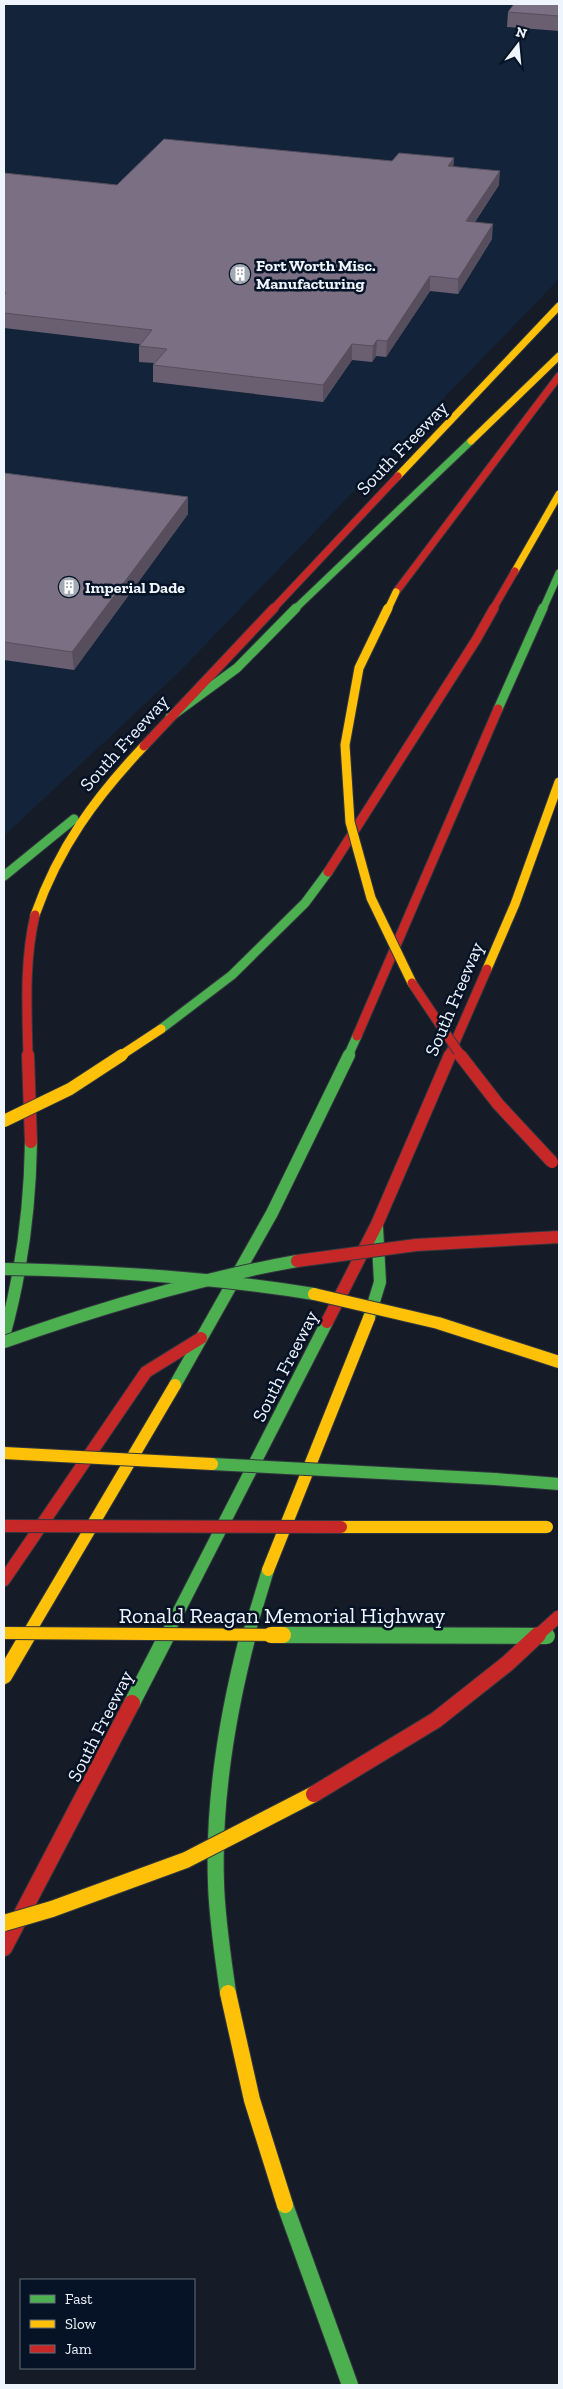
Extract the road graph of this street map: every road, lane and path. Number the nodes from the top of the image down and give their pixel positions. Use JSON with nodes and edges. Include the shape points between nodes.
{"nodes":[{"id":1,"x":559,"y":306,"type":"edge"},
{"id":2,"x":559,"y":356,"type":"edge"},
{"id":3,"x":559,"y":376,"type":"edge"},
{"id":4,"x":559,"y":494,"type":"edge"},
{"id":5,"x":559,"y":573,"type":"edge"},
{"id":6,"x":170,"y":717,"type":"junction"},
{"id":7,"x":559,"y":782,"type":"edge"},
{"id":8,"x":89,"y":807,"type":"junction"},
{"id":9,"x":4,"y":876,"type":"edge"},
{"id":10,"x":4,"y":1121,"type":"edge"},
{"id":11,"x":559,"y":1169,"type":"edge"},
{"id":12,"x":377,"y":1224,"type":"junction"},
{"id":13,"x":559,"y":1237,"type":"edge"},
{"id":14,"x":4,"y":1270,"type":"edge"},
{"id":15,"x":4,"y":1336,"type":"edge"},
{"id":16,"x":204,"y":1336,"type":"junction"},
{"id":17,"x":4,"y":1342,"type":"edge"},
{"id":18,"x":559,"y":1362,"type":"edge"},
{"id":19,"x":4,"y":1453,"type":"edge"},
{"id":20,"x":559,"y":1484,"type":"edge"},
{"id":21,"x":4,"y":1526,"type":"edge"},
{"id":22,"x":559,"y":1527,"type":"edge"},
{"id":23,"x":4,"y":1580,"type":"edge"},
{"id":24,"x":559,"y":1616,"type":"edge"},
{"id":25,"x":4,"y":1633,"type":"edge"},
{"id":26,"x":559,"y":1636,"type":"edge"},
{"id":27,"x":4,"y":1676,"type":"edge"},
{"id":28,"x":4,"y":1923,"type":"edge"},
{"id":29,"x":4,"y":1948,"type":"edge"},
{"id":30,"x":350,"y":2385,"type":"edge"}],
"edges":[{"from":1,"to":6,"type":"main road","name":"South Freeway"},
{"from":2,"to":6,"type":"main road","via":[[237,668]]},
{"from":3,"to":11,"type":"main road","bridge":true,"via":[[396,592],[371,638],[355,680],[344,761],[348,822],[362,873],[385,933],[405,972],[444,1036],[498,1105]]},
{"from":4,"to":10,"type":"main road","bridge":true,"via":[[476,640],[338,858],[305,904],[232,975],[161,1029],[70,1089]]},
{"from":5,"to":16,"type":"main road","via":[[326,1108]]},
{"from":6,"to":8,"type":"main road","name":"South Freeway"},
{"from":7,"to":12,"type":"main road","name":"South Freeway","via":[[514,904]]},
{"from":8,"to":9,"type":"main road"},
{"from":8,"to":15,"type":"main road","name":"South Freeway","via":[[50,875],[32,926],[26,990],[32,1142],[30,1216]]},
{"from":12,"to":29,"type":"main road","name":"South Freeway"},
{"from":12,"to":30,"type":"main road","via":[[380,1283],[254,1612],[230,1708],[215,1815],[215,1886],[225,1979],[236,2041],[268,2158]]},
{"from":13,"to":17,"type":"main road","bridge":true,"via":[[447,1241],[231,1271],[111,1304]]},
{"from":14,"to":18,"type":"main road","bridge":true,"via":[[131,1272],[289,1291],[361,1304],[455,1327]]},
{"from":16,"to":23,"type":"main road","via":[[146,1372]]},
{"from":16,"to":27,"type":"main road"},
{"from":19,"to":20,"type":"main road","bridge":true},
{"from":21,"to":22,"type":"main road","bridge":true},
{"from":24,"to":28,"type":"main road","bridge":true,"via":[[508,1664],[436,1720],[303,1801],[186,1860]]},
{"from":25,"to":26,"type":"main road","name":"Ronald Reagan Memorial Highway","bridge":true}]}
